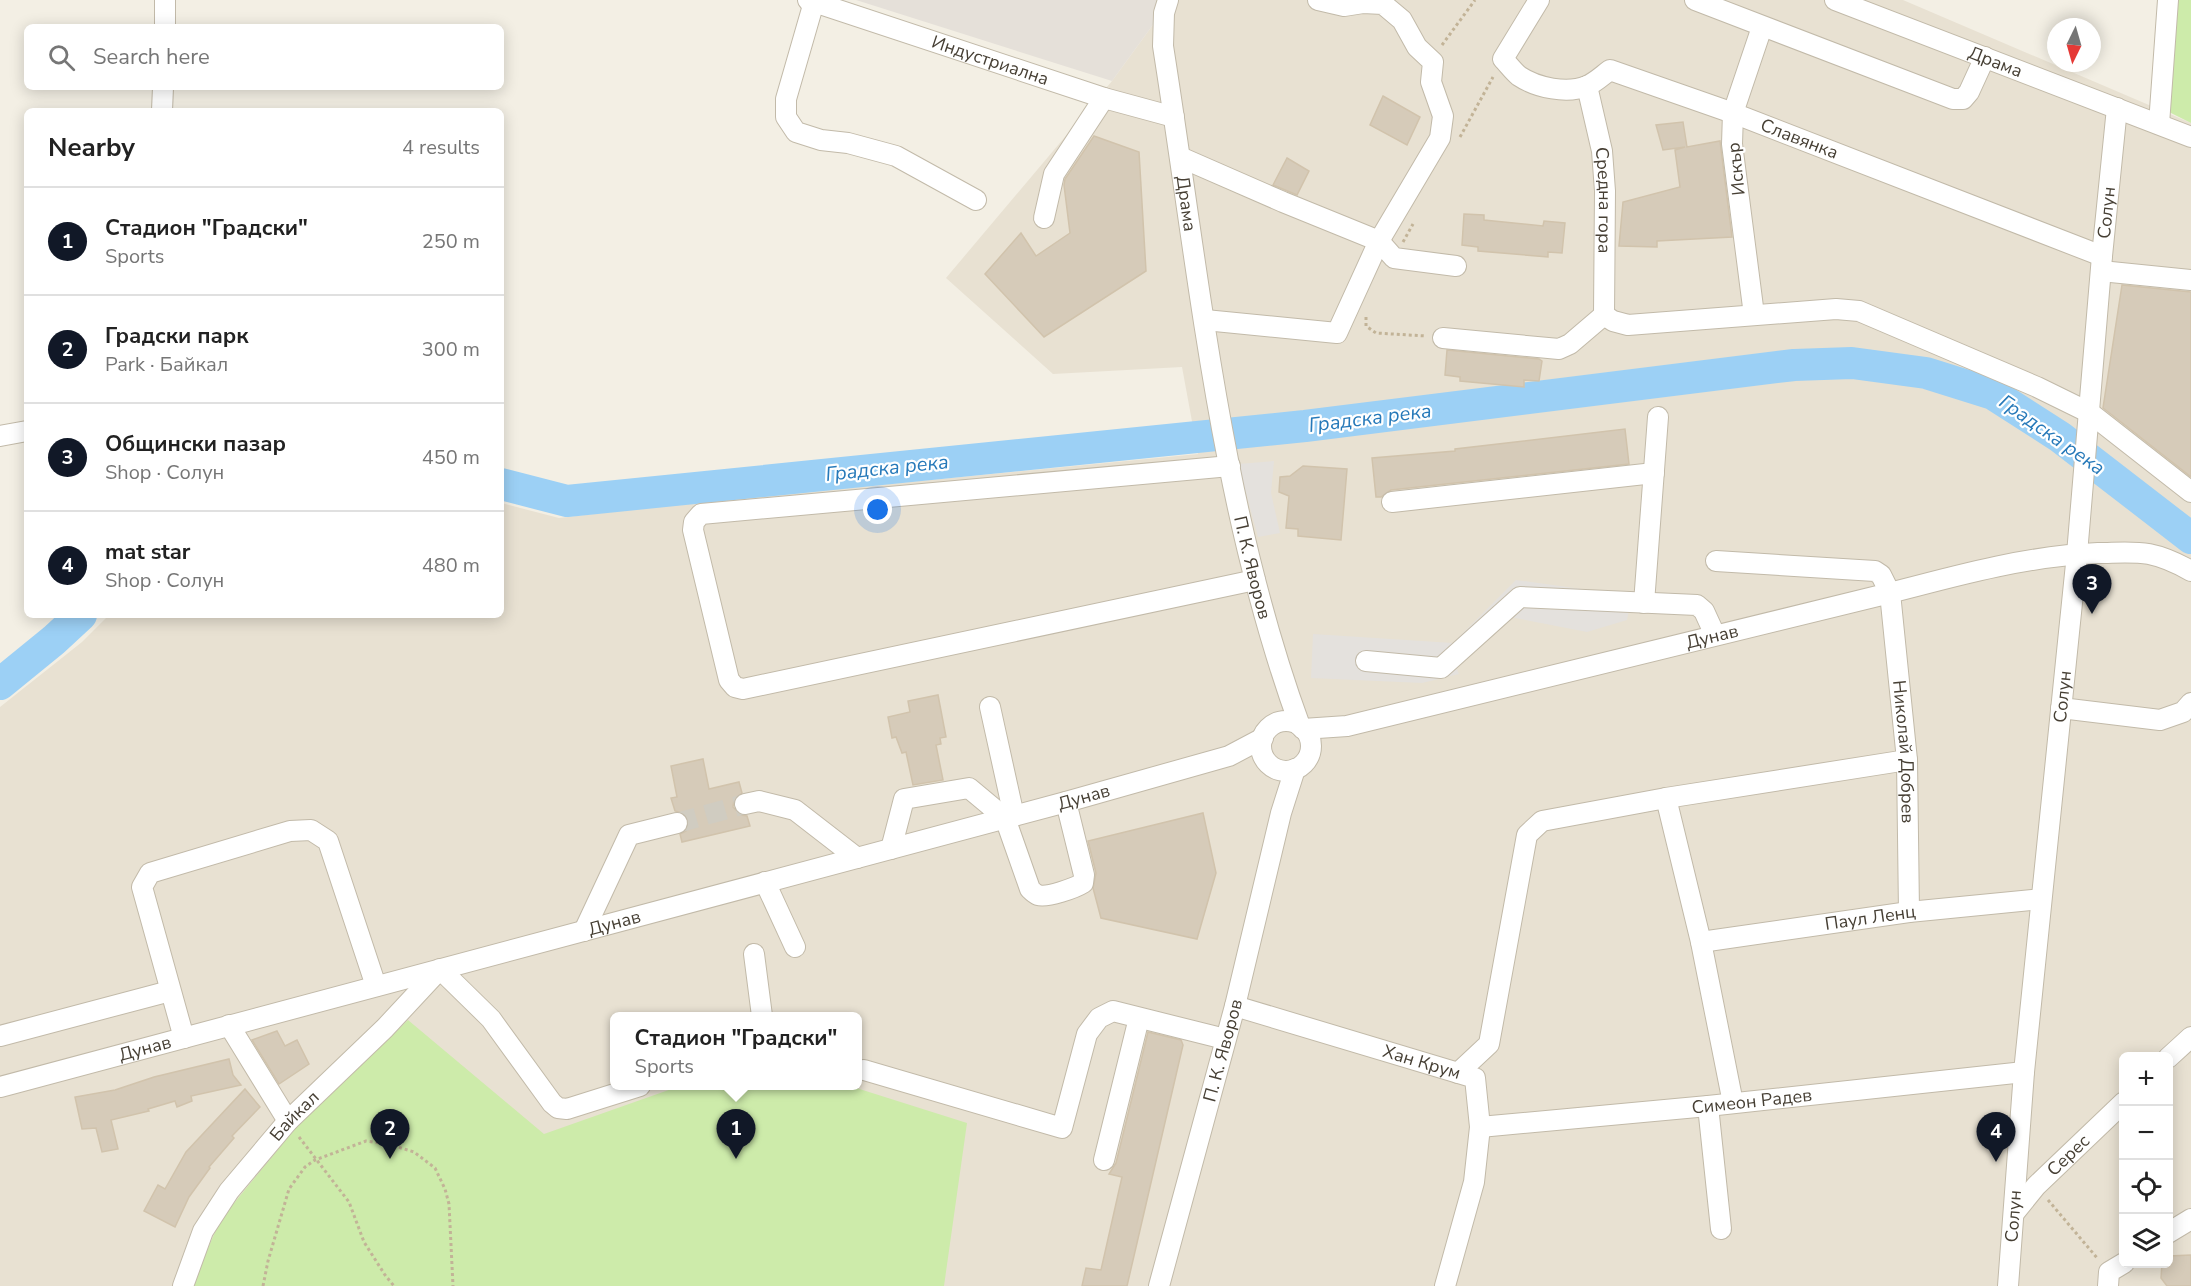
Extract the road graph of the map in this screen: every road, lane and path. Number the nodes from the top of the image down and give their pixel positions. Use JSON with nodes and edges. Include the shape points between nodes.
{"nodes":[{"id":1,"x":165,"y":0,"type":"edge"},
{"id":2,"x":1168,"y":0,"type":"edge"},
{"id":3,"x":1318,"y":0,"type":"edge"},
{"id":4,"x":1475,"y":0,"type":"edge"},
{"id":5,"x":1539,"y":0,"type":"edge"},
{"id":6,"x":1695,"y":0,"type":"edge"},
{"id":7,"x":1835,"y":0,"type":"edge"},
{"id":8,"x":2168,"y":0,"type":"edge"},
{"id":9,"x":811,"y":1,"type":"edge"},
{"id":10,"x":857,"y":9,"type":"edge"},
{"id":11,"x":165,"y":24,"type":"edge"},
{"id":12,"x":1762,"y":27,"type":"junction"},
{"id":13,"x":1984,"y":57,"type":"junction"},
{"id":14,"x":1433,"y":62,"type":"junction"},
{"id":15,"x":1587,"y":86,"type":"junction"},
{"id":16,"x":163,"y":90,"type":"edge"},
{"id":17,"x":1104,"y":98,"type":"junction"},
{"id":18,"x":162,"y":108,"type":"edge"},
{"id":19,"x":2117,"y":108,"type":"junction"},
{"id":20,"x":1733,"y":113,"type":"junction"},
{"id":21,"x":1174,"y":117,"type":"junction"},
{"id":22,"x":2159,"y":124,"type":"junction"},
{"id":23,"x":2191,"y":137,"type":"edge"},
{"id":24,"x":1180,"y":157,"type":"junction"},
{"id":25,"x":976,"y":200,"type":"dead end"},
{"id":26,"x":1044,"y":218,"type":"dead end"},
{"id":27,"x":1379,"y":241,"type":"junction"},
{"id":28,"x":2102,"y":263,"type":"junction"},
{"id":29,"x":1456,"y":266,"type":"dead end"},
{"id":30,"x":2191,"y":280,"type":"edge"},
{"id":31,"x":1366,"y":309,"type":"dead end"},
{"id":32,"x":1604,"y":315,"type":"junction"},
{"id":33,"x":1754,"y":315,"type":"junction"},
{"id":34,"x":1205,"y":320,"type":"junction"},
{"id":35,"x":1443,"y":338,"type":"joint"},
{"id":36,"x":1217,"y":406,"type":"joint"},
{"id":37,"x":2090,"y":413,"type":"junction"},
{"id":38,"x":1658,"y":417,"type":"dead end"},
{"id":39,"x":24,"y":432,"type":"edge"},
{"id":40,"x":0,"y":436,"type":"edge"},
{"id":41,"x":1230,"y":466,"type":"junction"},
{"id":42,"x":1654,"y":473,"type":"junction"},
{"id":43,"x":2191,"y":492,"type":"edge"},
{"id":44,"x":1392,"y":502,"type":"dead end"},
{"id":45,"x":2077,"y":554,"type":"junction"},
{"id":46,"x":1716,"y":561,"type":"dead end"},
{"id":47,"x":2191,"y":571,"type":"edge"},
{"id":48,"x":1255,"y":580,"type":"junction"},
{"id":49,"x":1890,"y":593,"type":"junction"},
{"id":50,"x":1644,"y":603,"type":"junction"},
{"id":51,"x":1715,"y":635,"type":"junction"},
{"id":52,"x":1366,"y":661,"type":"dead end"},
{"id":53,"x":1278,"y":667,"type":"junction"},
{"id":54,"x":1441,"y":668,"type":"junction"},
{"id":55,"x":1450,"y":699,"type":"junction"},
{"id":56,"x":2191,"y":703,"type":"edge"},
{"id":57,"x":990,"y":707,"type":"dead end"},
{"id":58,"x":2061,"y":708,"type":"junction"},
{"id":59,"x":1304,"y":733,"type":"junction"},
{"id":60,"x":1275,"y":751,"type":"junction"},
{"id":61,"x":1907,"y":760,"type":"junction"},
{"id":62,"x":1666,"y":798,"type":"junction"},
{"id":63,"x":1066,"y":802,"type":"junction"},
{"id":64,"x":744,"y":804,"type":"tunnel mouth"},
{"id":65,"x":1010,"y":817,"type":"junction"},
{"id":66,"x":677,"y":823,"type":"tunnel mouth"},
{"id":67,"x":891,"y":849,"type":"junction"},
{"id":68,"x":857,"y":858,"type":"junction"},
{"id":69,"x":765,"y":882,"type":"junction"},
{"id":70,"x":2041,"y":899,"type":"junction"},
{"id":71,"x":1909,"y":912,"type":"junction"},
{"id":72,"x":584,"y":931,"type":"junction"},
{"id":73,"x":1701,"y":942,"type":"junction"},
{"id":74,"x":795,"y":947,"type":"dead end"},
{"id":75,"x":754,"y":954,"type":"dead end"},
{"id":76,"x":440,"y":969,"type":"junction"},
{"id":77,"x":376,"y":986,"type":"junction"},
{"id":78,"x":170,"y":991,"type":"junction"},
{"id":79,"x":1235,"y":1006,"type":"junction"},
{"id":80,"x":761,"y":1012,"type":"edge"},
{"id":81,"x":1139,"y":1018,"type":"junction"},
{"id":82,"x":229,"y":1025,"type":"junction"},
{"id":83,"x":0,"y":1036,"type":"edge"},
{"id":84,"x":2191,"y":1037,"type":"edge"},
{"id":85,"x":184,"y":1038,"type":"junction"},
{"id":86,"x":1226,"y":1039,"type":"junction"},
{"id":87,"x":2173,"y":1054,"type":"edge"},
{"id":88,"x":864,"y":1070,"type":"dead end"},
{"id":89,"x":2024,"y":1072,"type":"junction"},
{"id":90,"x":1458,"y":1073,"type":"junction"},
{"id":91,"x":0,"y":1087,"type":"edge"},
{"id":92,"x":627,"y":1090,"type":"edge"},
{"id":93,"x":1733,"y":1102,"type":"junction"},
{"id":94,"x":1708,"y":1106,"type":"junction"},
{"id":95,"x":2120,"y":1106,"type":"edge"},
{"id":96,"x":288,"y":1121,"type":"junction"},
{"id":97,"x":1480,"y":1127,"type":"junction"},
{"id":98,"x":315,"y":1160,"type":"junction"},
{"id":99,"x":1104,"y":1160,"type":"dead end"},
{"id":100,"x":2036,"y":1186,"type":"junction"},
{"id":101,"x":2015,"y":1212,"type":"junction"},
{"id":102,"x":2191,"y":1219,"type":"edge"},
{"id":103,"x":1721,"y":1230,"type":"dead end"},
{"id":104,"x":2173,"y":1230,"type":"edge"},
{"id":105,"x":2114,"y":1274,"type":"edge"},
{"id":106,"x":183,"y":1286,"type":"edge"},
{"id":107,"x":263,"y":1286,"type":"edge"},
{"id":108,"x":394,"y":1286,"type":"edge"},
{"id":109,"x":453,"y":1286,"type":"edge"},
{"id":110,"x":1159,"y":1286,"type":"edge"},
{"id":111,"x":1445,"y":1286,"type":"edge"},
{"id":112,"x":2008,"y":1286,"type":"edge"}],
"edges":[{"from":1,"to":11,"type":"street"},
{"from":2,"to":21,"type":"street","name":"Драма","via":[[1163,46]]},
{"from":3,"to":14,"type":"street","via":[[1344,6],[1383,4],[1402,20],[1416,47]]},
{"from":4,"to":14,"type":"path"},
{"from":5,"to":15,"type":"street","name":"Славянка","via":[[1503,59],[1520,76],[1545,87]]},
{"from":6,"to":12,"type":"street"},
{"from":7,"to":13,"type":"street","name":"Драма"},
{"from":8,"to":22,"type":"street"},
{"from":9,"to":10,"type":"street","name":"Индустриална"},
{"from":9,"to":25,"type":"street","via":[[786,99],[786,117],[795,132],[896,156]]},
{"from":10,"to":17,"type":"street","name":"Индустриална"},
{"from":12,"to":13,"type":"street","via":[[1953,99],[1963,99],[1969,92]]},
{"from":12,"to":20,"type":"street","name":"Искър"},
{"from":13,"to":19,"type":"street","name":"Драма"},
{"from":14,"to":27,"type":"street","via":[[1431,82],[1443,116],[1440,138]]},
{"from":15,"to":20,"type":"street","name":"Славянка","via":[[1610,70]]},
{"from":15,"to":32,"type":"street","name":"Средна гора","via":[[1602,151],[1605,191]]},
{"from":16,"to":18,"type":"street"},
{"from":17,"to":21,"type":"street","name":"Индустриална"},
{"from":17,"to":26,"type":"street","via":[[1054,174]]},
{"from":19,"to":22,"type":"street","name":"Драма"},
{"from":19,"to":28,"type":"street","name":"Солун"},
{"from":20,"to":28,"type":"street","name":"Славянка"},
{"from":20,"to":33,"type":"street","name":"Искър","via":[[1732,144]]},
{"from":21,"to":24,"type":"street","name":"Драма"},
{"from":22,"to":23,"type":"street","name":"Драма"},
{"from":24,"to":27,"type":"street"},
{"from":24,"to":34,"type":"street","name":"Драма"},
{"from":27,"to":29,"type":"street","via":[[1395,258]]},
{"from":27,"to":34,"type":"street","via":[[1337,333]]},
{"from":28,"to":30,"type":"street","name":"Славянка"},
{"from":28,"to":37,"type":"street","name":"Солун"},
{"from":31,"to":35,"type":"path","via":[[1366,326],[1376,333]]},
{"from":32,"to":33,"type":"street","via":[[1628,325]]},
{"from":32,"to":35,"type":"street","via":[[1559,349]]},
{"from":33,"to":37,"type":"street","via":[[1858,311]]},
{"from":34,"to":36,"type":"street","name":"Драма"},
{"from":36,"to":41,"type":"street","name":"П. К. Яворов"},
{"from":37,"to":43,"type":"street"},
{"from":37,"to":45,"type":"street","name":"Солун"},
{"from":38,"to":42,"type":"street"},
{"from":39,"to":40,"type":"street"},
{"from":41,"to":48,"type":"street","name":"П. К. Яворов"},
{"from":41,"to":48,"type":"street","via":[[701,514],[693,530],[729,680],[743,689]]},
{"from":42,"to":44,"type":"street"},
{"from":42,"to":50,"type":"street"},
{"from":45,"to":47,"type":"street","name":"Дунав","via":[[2148,554]]},
{"from":45,"to":49,"type":"street","name":"Дунав","via":[[1977,570]]},
{"from":45,"to":58,"type":"street","name":"Солун"},
{"from":46,"to":49,"type":"street","via":[[1875,571],[1881,574]]},
{"from":48,"to":53,"type":"street","name":"П. К. Яворов"},
{"from":49,"to":51,"type":"street","name":"Дунав"},
{"from":49,"to":61,"type":"street","name":"Николай Добрев"},
{"from":50,"to":51,"type":"street","via":[[1698,605]]},
{"from":50,"to":54,"type":"street","via":[[1520,597]]},
{"from":51,"to":55,"type":"street","name":"Дунав"},
{"from":52,"to":54,"type":"street"},
{"from":53,"to":59,"type":"street","name":"П. К. Яворов"},
{"from":53,"to":60,"type":"street","name":"П. К. Яворов"},
{"from":54,"to":55,"type":"street"},
{"from":55,"to":59,"type":"street","name":"Дунав"},
{"from":56,"to":58,"type":"street","via":[[2183,712],[2160,720]]},
{"from":57,"to":65,"type":"street"},
{"from":58,"to":70,"type":"street","name":"Солун"},
{"from":59,"to":60,"type":"street","name":"Дунав","via":[[1284,722]]},
{"from":59,"to":60,"type":"street","via":[[1307,760]]},
{"from":60,"to":63,"type":"street","name":"Дунав","via":[[1229,756]]},
{"from":60,"to":79,"type":"street","name":"П. К. Яворов","via":[[1281,813]]},
{"from":61,"to":62,"type":"street"},
{"from":61,"to":71,"type":"street","name":"Николай Добрев"},
{"from":62,"to":73,"type":"street"},
{"from":62,"to":90,"type":"street","via":[[1542,821],[1527,835],[1489,1044]]},
{"from":63,"to":65,"type":"street","name":"Дунав"},
{"from":63,"to":65,"type":"street","via":[[1083,883],[1044,896],[1030,889]]},
{"from":64,"to":68,"type":"street","via":[[759,801],[795,810]]},
{"from":65,"to":67,"type":"street","name":"Дунав"},
{"from":65,"to":67,"type":"street","via":[[969,788],[904,799]]},
{"from":66,"to":72,"type":"street","via":[[629,835]]},
{"from":67,"to":68,"type":"street","name":"Дунав"},
{"from":68,"to":69,"type":"street","name":"Дунав"},
{"from":69,"to":72,"type":"street","name":"Дунав"},
{"from":69,"to":74,"type":"street"},
{"from":70,"to":71,"type":"street","name":"Паул Ленц"},
{"from":70,"to":89,"type":"street","name":"Солун"},
{"from":71,"to":73,"type":"street","name":"Паул Ленц"},
{"from":72,"to":76,"type":"street","name":"Дунав"},
{"from":73,"to":93,"type":"street"},
{"from":75,"to":80,"type":"street"},
{"from":76,"to":77,"type":"street","name":"Дунав"},
{"from":76,"to":92,"type":"street","via":[[491,1019],[558,1108],[567,1109]]},
{"from":76,"to":96,"type":"street","name":"Байкал"},
{"from":77,"to":78,"type":"street","via":[[328,841],[311,830],[290,831],[150,873],[142,887]]},
{"from":77,"to":82,"type":"street","name":"Дунав"},
{"from":78,"to":83,"type":"street"},
{"from":78,"to":85,"type":"street"},
{"from":79,"to":86,"type":"street","name":"П. К. Яворов"},
{"from":79,"to":90,"type":"street","name":"Хан Крум"},
{"from":81,"to":86,"type":"street"},
{"from":81,"to":88,"type":"street","via":[[1113,1011],[1099,1018],[1087,1034],[1062,1128]]},
{"from":81,"to":99,"type":"street"},
{"from":82,"to":85,"type":"street","name":"Дунав"},
{"from":82,"to":96,"type":"street"},
{"from":84,"to":87,"type":"street"},
{"from":85,"to":91,"type":"street","name":"Дунав"},
{"from":86,"to":110,"type":"street","name":"П. К. Яворов"},
{"from":89,"to":93,"type":"street","name":"Симеон Радев"},
{"from":89,"to":101,"type":"street","name":"Солун"},
{"from":90,"to":97,"type":"street","name":"Хан Крум","via":[[1475,1078]]},
{"from":93,"to":94,"type":"street","name":"Симеон Радев"},
{"from":94,"to":97,"type":"street","name":"Симеон Радев"},
{"from":94,"to":103,"type":"street"},
{"from":95,"to":100,"type":"street","name":"Серес"},
{"from":96,"to":98,"type":"path"},
{"from":96,"to":106,"type":"street","name":"Байкал","via":[[229,1191],[207,1224]]},
{"from":97,"to":111,"type":"street","name":"Хан Крум","via":[[1474,1182]]},
{"from":98,"to":107,"type":"path","via":[[289,1189]]},
{"from":98,"to":108,"type":"path","via":[[349,1202],[364,1242]]},
{"from":98,"to":109,"type":"path","via":[[366,1141],[414,1152],[435,1168],[449,1204]]},
{"from":100,"to":101,"type":"street","name":"Серес"},
{"from":100,"to":105,"type":"path"},
{"from":101,"to":112,"type":"street","name":"Солун"},
{"from":102,"to":104,"type":"street"}]}
